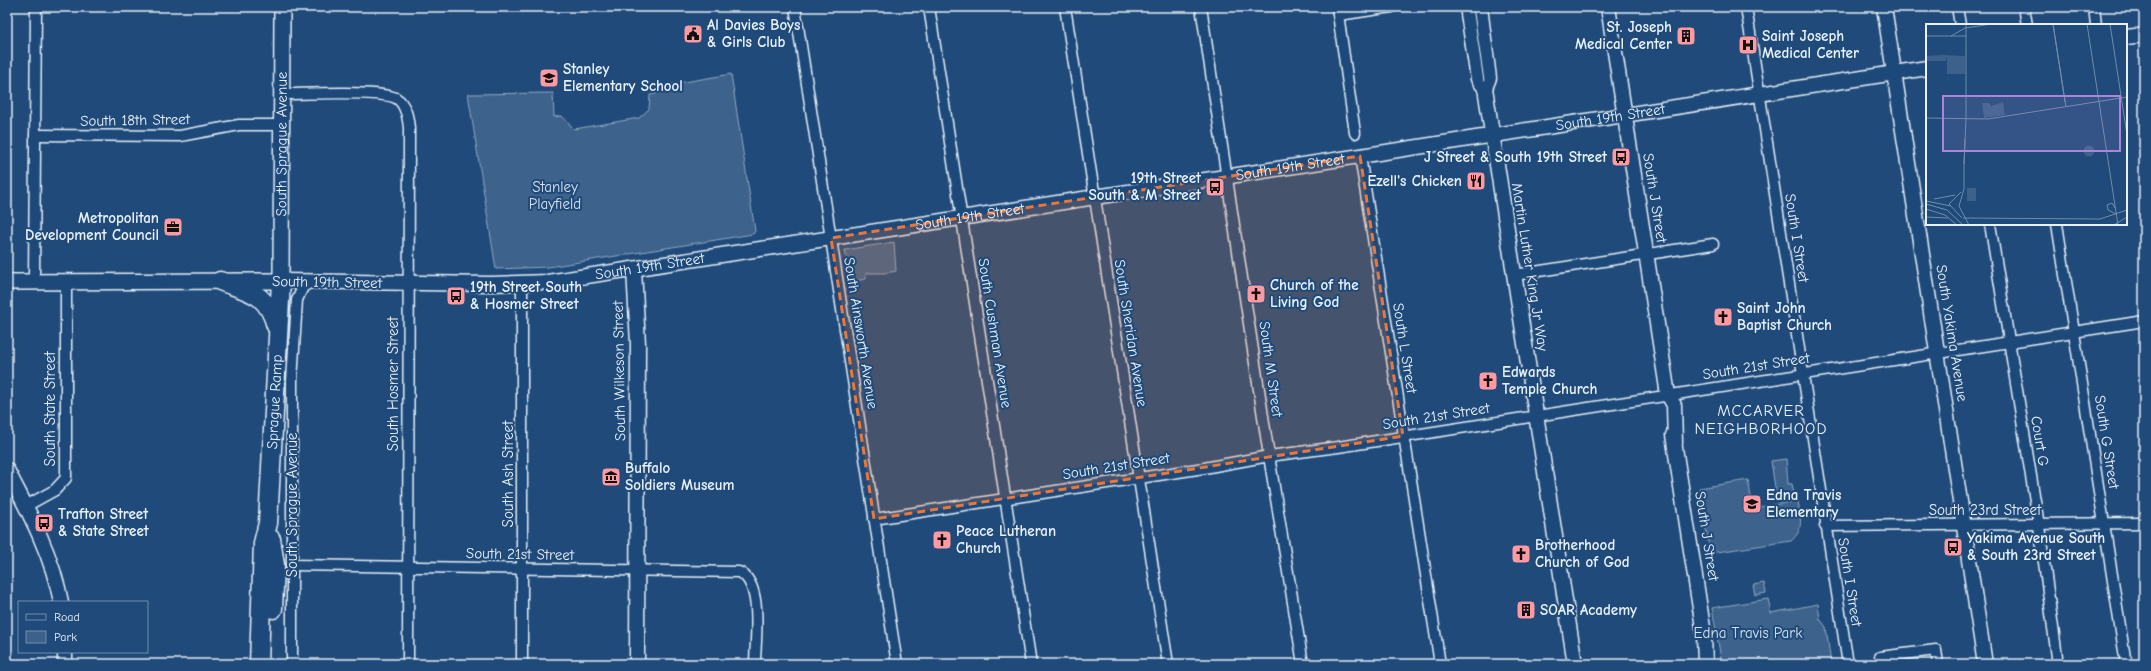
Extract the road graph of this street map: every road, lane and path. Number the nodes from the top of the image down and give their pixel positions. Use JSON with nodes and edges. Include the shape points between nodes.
{"nodes":[{"id":1,"x":36,"y":7,"type":"edge"},
{"id":2,"x":282,"y":7,"type":"edge"},
{"id":3,"x":795,"y":7,"type":"edge"},
{"id":4,"x":929,"y":7,"type":"edge"},
{"id":5,"x":1066,"y":7,"type":"edge"},
{"id":6,"x":1201,"y":7,"type":"edge"},
{"id":7,"x":1392,"y":7,"type":"edge"},
{"id":8,"x":1467,"y":7,"type":"edge"},
{"id":9,"x":1480,"y":7,"type":"edge"},
{"id":10,"x":1608,"y":7,"type":"edge"},
{"id":11,"x":1746,"y":7,"type":"edge"},
{"id":12,"x":1884,"y":7,"type":"edge"},
{"id":13,"x":1957,"y":7,"type":"edge"},
{"id":14,"x":2024,"y":7,"type":"edge"},
{"id":15,"x":2094,"y":7,"type":"edge"},
{"id":16,"x":1338,"y":11,"type":"edge"},
{"id":17,"x":1960,"y":24,"type":"edge"},
{"id":18,"x":2026,"y":24,"type":"edge"},
{"id":19,"x":2096,"y":24,"type":"edge"},
{"id":20,"x":2144,"y":35,"type":"edge"},
{"id":21,"x":2127,"y":37,"type":"edge"},
{"id":22,"x":1926,"y":68,"type":"edge"},
{"id":23,"x":1894,"y":73,"type":"junction"},
{"id":24,"x":1485,"y":88,"type":"junction"},
{"id":25,"x":282,"y":94,"type":"junction"},
{"id":26,"x":1759,"y":94,"type":"junction"},
{"id":27,"x":1625,"y":115,"type":"junction"},
{"id":28,"x":282,"y":125,"type":"junction"},
{"id":29,"x":1355,"y":133,"type":"dead end"},
{"id":30,"x":35,"y":135,"type":"junction"},
{"id":31,"x":1492,"y":135,"type":"junction"},
{"id":32,"x":1360,"y":156,"type":"junction"},
{"id":33,"x":1227,"y":176,"type":"junction"},
{"id":34,"x":1095,"y":197,"type":"junction"},
{"id":35,"x":962,"y":217,"type":"junction"},
{"id":36,"x":1990,"y":225,"type":"edge"},
{"id":37,"x":2057,"y":225,"type":"edge"},
{"id":38,"x":831,"y":238,"type":"junction"},
{"id":39,"x":1713,"y":244,"type":"dead end"},
{"id":40,"x":1647,"y":255,"type":"junction"},
{"id":41,"x":634,"y":269,"type":"junction"},
{"id":42,"x":1514,"y":275,"type":"junction"},
{"id":43,"x":220,"y":281,"type":"junction"},
{"id":44,"x":281,"y":281,"type":"junction"},
{"id":45,"x":313,"y":281,"type":"junction"},
{"id":46,"x":7,"y":282,"type":"edge"},
{"id":47,"x":34,"y":282,"type":"junction"},
{"id":48,"x":66,"y":283,"type":"junction"},
{"id":49,"x":408,"y":283,"type":"junction"},
{"id":50,"x":522,"y":284,"type":"junction"},
{"id":51,"x":2144,"y":321,"type":"edge"},
{"id":52,"x":2074,"y":332,"type":"junction"},
{"id":53,"x":278,"y":336,"type":"junction"},
{"id":54,"x":2009,"y":342,"type":"junction"},
{"id":55,"x":1938,"y":354,"type":"junction"},
{"id":56,"x":1802,"y":374,"type":"junction"},
{"id":57,"x":1668,"y":395,"type":"junction"},
{"id":58,"x":1536,"y":416,"type":"junction"},
{"id":59,"x":1403,"y":436,"type":"junction"},
{"id":60,"x":1269,"y":456,"type":"junction"},
{"id":61,"x":7,"y":470,"type":"edge"},
{"id":62,"x":1138,"y":477,"type":"junction"},
{"id":63,"x":1004,"y":498,"type":"junction"},
{"id":64,"x":26,"y":506,"type":"junction"},
{"id":65,"x":874,"y":519,"type":"junction"},
{"id":66,"x":268,"y":523,"type":"junction"},
{"id":67,"x":2105,"y":523,"type":"junction"},
{"id":68,"x":2144,"y":523,"type":"edge"},
{"id":69,"x":2038,"y":524,"type":"junction"},
{"id":70,"x":1963,"y":525,"type":"junction"},
{"id":71,"x":1825,"y":526,"type":"junction"},
{"id":72,"x":292,"y":565,"type":"junction"},
{"id":73,"x":409,"y":567,"type":"junction"},
{"id":74,"x":523,"y":568,"type":"junction"},
{"id":75,"x":637,"y":570,"type":"junction"},
{"id":76,"x":61,"y":601,"type":"edge"},
{"id":77,"x":1704,"y":634,"type":"junction"},
{"id":78,"x":66,"y":653,"type":"edge"},
{"id":79,"x":1880,"y":658,"type":"dead end"},
{"id":80,"x":66,"y":664,"type":"edge"},
{"id":81,"x":259,"y":664,"type":"edge"},
{"id":82,"x":270,"y":664,"type":"edge"},
{"id":83,"x":292,"y":664,"type":"edge"},
{"id":84,"x":408,"y":664,"type":"edge"},
{"id":85,"x":522,"y":664,"type":"edge"},
{"id":86,"x":637,"y":664,"type":"edge"},
{"id":87,"x":755,"y":664,"type":"edge"},
{"id":88,"x":897,"y":664,"type":"edge"},
{"id":89,"x":1031,"y":664,"type":"edge"},
{"id":90,"x":1168,"y":664,"type":"edge"},
{"id":91,"x":1303,"y":664,"type":"edge"},
{"id":92,"x":1440,"y":664,"type":"edge"},
{"id":93,"x":1575,"y":664,"type":"edge"},
{"id":94,"x":1705,"y":664,"type":"edge"},
{"id":95,"x":1714,"y":664,"type":"edge"},
{"id":96,"x":1848,"y":664,"type":"edge"},
{"id":97,"x":1938,"y":664,"type":"edge"},
{"id":98,"x":1985,"y":664,"type":"edge"},
{"id":99,"x":2058,"y":664,"type":"edge"},
{"id":100,"x":2126,"y":664,"type":"edge"}],
"edges":[{"from":1,"to":30,"type":"street"},
{"from":2,"to":25,"type":"main road","name":"South Sprague Avenue"},
{"from":3,"to":38,"type":"street","name":"South Ainsworth Avenue"},
{"from":4,"to":35,"type":"street","name":"South Cushman Avenue"},
{"from":5,"to":34,"type":"street","name":"South Sheridan Avenue"},
{"from":6,"to":33,"type":"street","name":"South M Street"},
{"from":7,"to":16,"type":"street"},
{"from":8,"to":24,"type":"main road","name":"Martin Luther King Jr Way","via":[[1478,79]]},
{"from":9,"to":24,"type":"main road","name":"Martin Luther King Jr Way","via":[[1489,78]]},
{"from":10,"to":27,"type":"main road","name":"South J Street"},
{"from":11,"to":26,"type":"street","name":"South I Street"},
{"from":12,"to":23,"type":"main road","name":"South Yakima Avenue"},
{"from":13,"to":17,"type":"street"},
{"from":14,"to":18,"type":"street"},
{"from":15,"to":19,"type":"street"},
{"from":16,"to":29,"type":"street"},
{"from":20,"to":21,"type":"main road"},
{"from":22,"to":23,"type":"main road","name":"South 19th Street"},
{"from":23,"to":26,"type":"main road","name":"South 19th Street"},
{"from":23,"to":55,"type":"main road","name":"South Yakima Avenue"},
{"from":24,"to":31,"type":"main road","name":"Martin Luther King Jr Way"},
{"from":25,"to":28,"type":"main road","name":"South Sprague Avenue"},
{"from":25,"to":49,"type":"street","name":"South Hosmer Street","via":[[383,95],[396,98],[402,105],[407,114],[409,128]]},
{"from":26,"to":27,"type":"main road","name":"South 19th Street"},
{"from":26,"to":56,"type":"street","name":"South I Street"},
{"from":27,"to":31,"type":"main road","name":"South 19th Street"},
{"from":27,"to":40,"type":"main road","name":"South J Street"},
{"from":28,"to":30,"type":"street","name":"South 18th Street","via":[[239,125],[180,136]]},
{"from":28,"to":44,"type":"main road","name":"South Sprague Avenue"},
{"from":30,"to":47,"type":"street"},
{"from":31,"to":32,"type":"main road","name":"South 19th Street"},
{"from":31,"to":42,"type":"main road","name":"Martin Luther King Jr Way"},
{"from":32,"to":33,"type":"main road","name":"South 19th Street"},
{"from":32,"to":59,"type":"street","name":"South L Street"},
{"from":33,"to":34,"type":"main road","name":"South 19th Street"},
{"from":33,"to":60,"type":"street","name":"South M Street"},
{"from":34,"to":35,"type":"main road","name":"South 19th Street"},
{"from":34,"to":62,"type":"street","name":"South Sheridan Avenue"},
{"from":35,"to":38,"type":"main road","name":"South 19th Street"},
{"from":35,"to":63,"type":"street","name":"South Cushman Avenue"},
{"from":36,"to":54,"type":"street","name":"Court G"},
{"from":37,"to":52,"type":"street","name":"South G Street"},
{"from":38,"to":41,"type":"main road","name":"South 19th Street"},
{"from":38,"to":65,"type":"street","name":"South Ainsworth Avenue"},
{"from":39,"to":40,"type":"street"},
{"from":40,"to":42,"type":"street"},
{"from":40,"to":57,"type":"main road","name":"South J Street"},
{"from":41,"to":50,"type":"main road","name":"South 19th Street"},
{"from":41,"to":75,"type":"main road","name":"South Wilkeson Street","via":[[638,344]]},
{"from":42,"to":58,"type":"main road","name":"Martin Luther King Jr Way"},
{"from":43,"to":44,"type":"main road","name":"South 19th Street"},
{"from":43,"to":48,"type":"main road","name":"South 19th Street"},
{"from":43,"to":53,"type":"highway","via":[[262,298],[271,312]]},
{"from":44,"to":45,"type":"main road","name":"South 19th Street"},
{"from":44,"to":53,"type":"highway","name":"Sprague Ramp"},
{"from":45,"to":49,"type":"main road","name":"South 19th Street"},
{"from":45,"to":72,"type":"street","name":"South Sprague Avenue","via":[[303,287],[297,300],[292,381]]},
{"from":46,"to":47,"type":"main road","name":"South 19th Street"},
{"from":47,"to":48,"type":"main road","name":"South 19th Street"},
{"from":48,"to":64,"type":"street","name":"South State Street","via":[[66,478],[54,490]]},
{"from":49,"to":50,"type":"main road","name":"South 19th Street"},
{"from":49,"to":73,"type":"street","name":"South Hosmer Street"},
{"from":50,"to":74,"type":"street","name":"South Ash Street"},
{"from":51,"to":52,"type":"street","name":"South 21st Street"},
{"from":52,"to":54,"type":"street","name":"South 21st Street"},
{"from":52,"to":67,"type":"street","name":"South G Street"},
{"from":53,"to":66,"type":"highway","name":"Sprague Ramp"},
{"from":54,"to":55,"type":"street","name":"South 21st Street"},
{"from":54,"to":69,"type":"street","name":"Court G"},
{"from":55,"to":56,"type":"street","name":"South 21st Street"},
{"from":55,"to":70,"type":"main road","name":"South Yakima Avenue"},
{"from":56,"to":57,"type":"street","name":"South 21st Street"},
{"from":56,"to":71,"type":"street","name":"South I Street"},
{"from":57,"to":58,"type":"street","name":"South 21st Street"},
{"from":57,"to":77,"type":"main road","name":"South J Street","via":[[1665,406],[1675,443]]},
{"from":58,"to":59,"type":"street","name":"South 21st Street"},
{"from":58,"to":93,"type":"main road","name":"Martin Luther King Jr Way"},
{"from":59,"to":60,"type":"street","name":"South 21st Street"},
{"from":59,"to":92,"type":"street","name":"South L Street"},
{"from":60,"to":62,"type":"street","name":"South 21st Street"},
{"from":60,"to":91,"type":"street","name":"South M Street"},
{"from":61,"to":64,"type":"main road"},
{"from":62,"to":63,"type":"street","name":"South 21st Street"},
{"from":62,"to":90,"type":"street","name":"South Sheridan Avenue"},
{"from":63,"to":65,"type":"street","name":"South 21st Street"},
{"from":63,"to":89,"type":"street","name":"South Cushman Avenue"},
{"from":64,"to":76,"type":"main road","via":[[49,558]]},
{"from":65,"to":88,"type":"street","name":"South Ainsworth Avenue"},
{"from":66,"to":81,"type":"highway","name":"Sprague Ramp","via":[[263,543]]},
{"from":66,"to":82,"type":"highway","name":"Sprague Ramp","via":[[275,565]]},
{"from":67,"to":68,"type":"street","name":"South 23rd Street"},
{"from":67,"to":69,"type":"street","name":"South 23rd Street"},
{"from":67,"to":100,"type":"street","name":"South G Street"},
{"from":69,"to":70,"type":"street","name":"South 23rd Street"},
{"from":69,"to":99,"type":"street","name":"Court G"},
{"from":70,"to":71,"type":"street","name":"South 23rd Street"},
{"from":70,"to":98,"type":"main road","name":"South Yakima Avenue"},
{"from":71,"to":96,"type":"street","name":"South I Street"},
{"from":72,"to":73,"type":"street","name":"South 21st Street"},
{"from":72,"to":83,"type":"street","name":"South Sprague Avenue"},
{"from":73,"to":74,"type":"street","name":"South 21st Street"},
{"from":73,"to":84,"type":"street","name":"South Hosmer Street"},
{"from":74,"to":75,"type":"street","name":"South 21st Street"},
{"from":74,"to":85,"type":"street","name":"South Ash Street"},
{"from":75,"to":86,"type":"main road","name":"South Wilkeson Street"},
{"from":75,"to":87,"type":"street","name":"South 21st Street","via":[[725,571],[739,572],[746,577],[755,594]]},
{"from":77,"to":94,"type":"main road","name":"South J Street"},
{"from":77,"to":95,"type":"main road","name":"South J Street"},
{"from":78,"to":80,"type":"main road"},
{"from":79,"to":97,"type":"street","via":[[1936,650]]}]}
